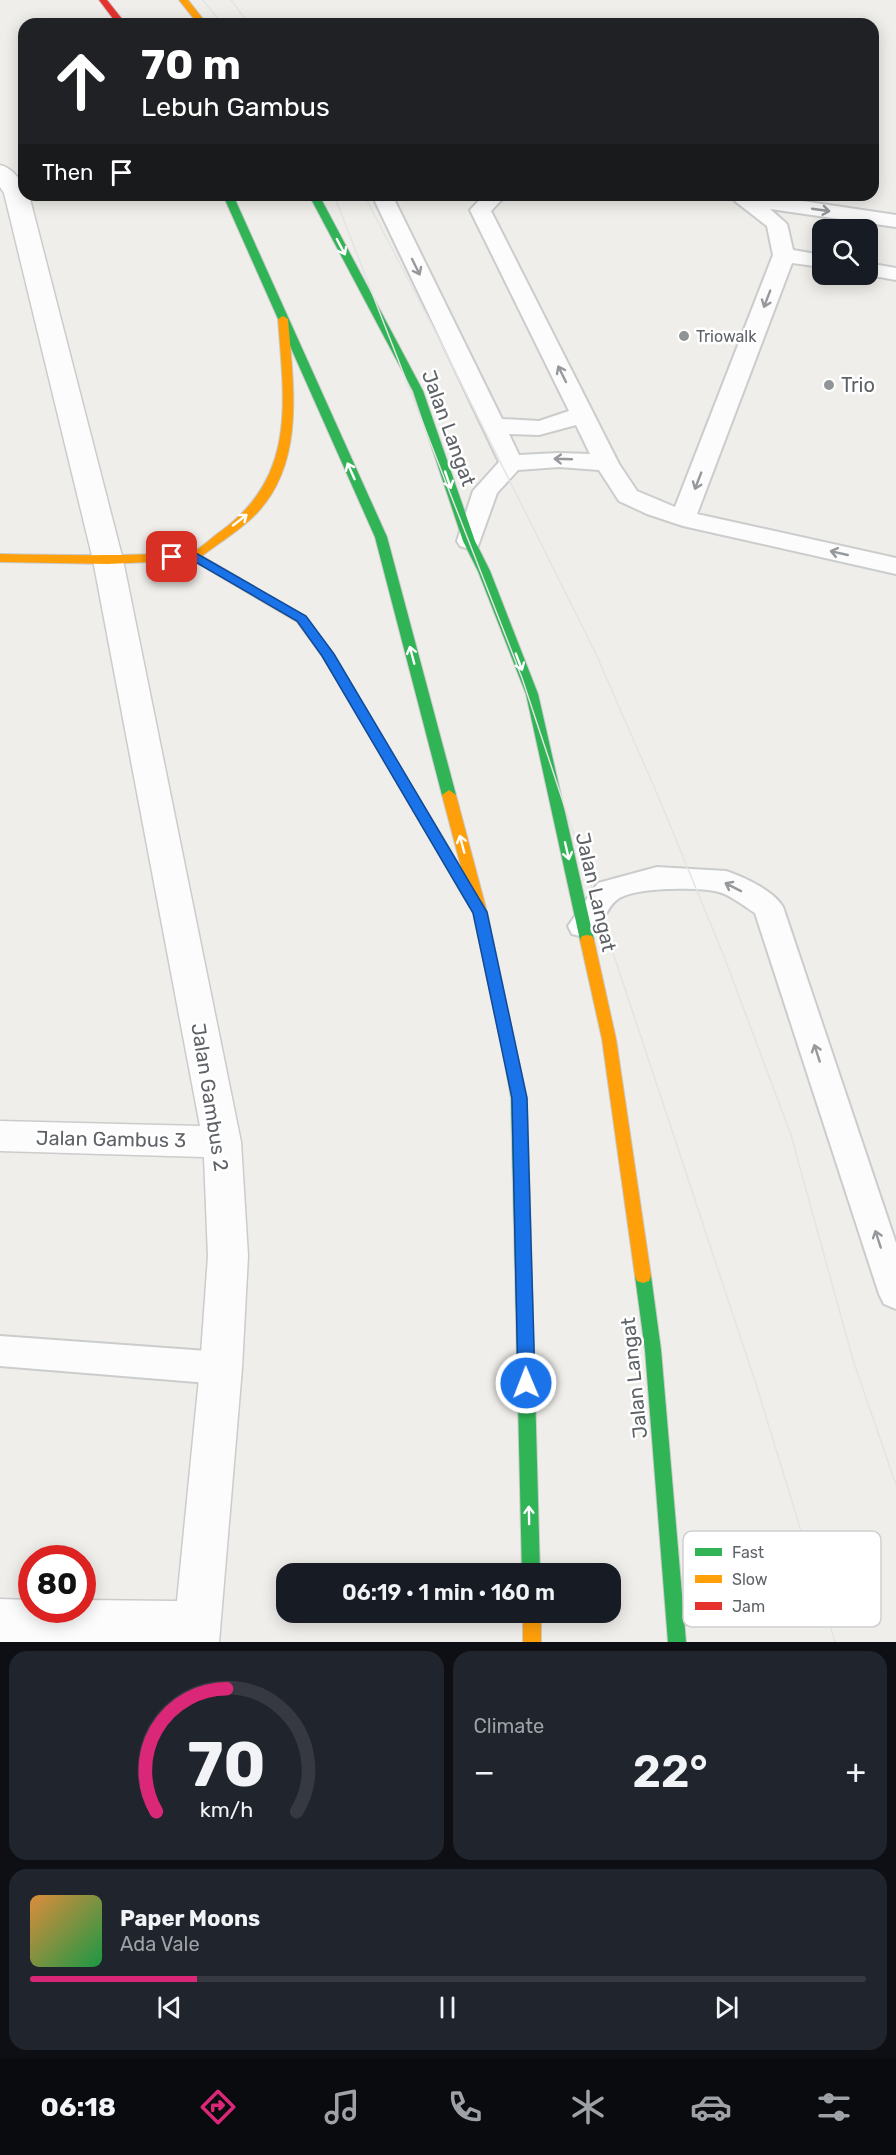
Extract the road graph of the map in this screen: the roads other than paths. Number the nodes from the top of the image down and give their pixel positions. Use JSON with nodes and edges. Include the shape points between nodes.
{"nodes":[{"id":1,"x":103,"y":0,"type":"edge"},
{"id":2,"x":183,"y":0,"type":"edge"},
{"id":3,"x":117,"y":18,"type":"edge"},
{"id":4,"x":198,"y":18,"type":"edge"},
{"id":5,"x":6,"y":186,"type":"edge"},
{"id":6,"x":231,"y":201,"type":"edge"},
{"id":7,"x":317,"y":201,"type":"edge"},
{"id":8,"x":385,"y":201,"type":"edge"},
{"id":9,"x":490,"y":201,"type":"edge"},
{"id":10,"x":740,"y":201,"type":"edge"},
{"id":11,"x":760,"y":201,"type":"edge"},
{"id":12,"x":896,"y":221,"type":"edge"},
{"id":13,"x":784,"y":255,"type":"junction"},
{"id":14,"x":812,"y":259,"type":"edge"},
{"id":15,"x":878,"y":271,"type":"edge"},
{"id":16,"x":896,"y":274,"type":"edge"},
{"id":17,"x":283,"y":319,"type":"junction"},
{"id":18,"x":582,"y":414,"type":"junction"},
{"id":19,"x":493,"y":425,"type":"junction"},
{"id":20,"x":511,"y":463,"type":"junction"},
{"id":21,"x":607,"y":464,"type":"junction"},
{"id":22,"x":683,"y":518,"type":"junction"},
{"id":23,"x":469,"y":541,"type":"junction"},
{"id":24,"x":194,"y":556,"type":"junction"},
{"id":25,"x":0,"y":558,"type":"edge"},
{"id":26,"x":108,"y":560,"type":"junction"},
{"id":27,"x":896,"y":566,"type":"edge"},
{"id":28,"x":480,"y":912,"type":"junction"},
{"id":29,"x":584,"y":926,"type":"junction"},
{"id":30,"x":0,"y":1137,"type":"edge"},
{"id":31,"x":222,"y":1142,"type":"junction"},
{"id":32,"x":896,"y":1294,"type":"edge"},
{"id":33,"x":0,"y":1351,"type":"edge"},
{"id":34,"x":221,"y":1368,"type":"junction"},
{"id":35,"x":531,"y":1563,"type":"edge"},
{"id":36,"x":0,"y":1621,"type":"edge"},
{"id":37,"x":532,"y":1623,"type":"edge"},
{"id":38,"x":197,"y":1633,"type":"edge"},
{"id":39,"x":532,"y":1642,"type":"edge"},
{"id":40,"x":677,"y":1642,"type":"edge"}],
"edges":[{"from":1,"to":3,"type":"main road"},
{"from":2,"to":4,"type":"main road"},
{"from":5,"to":26,"type":"street","name":"Jalan Gambus 2"},
{"from":6,"to":17,"type":"main road"},
{"from":7,"to":23,"type":"main road","name":"Jalan Langat","one_way":true,"via":[[418,391]]},
{"from":8,"to":19,"type":"lane","one_way":true},
{"from":18,"to":9,"type":"lane","one_way":true,"via":[[480,210]]},
{"from":10,"to":13,"type":"lane","via":[[777,224]]},
{"from":11,"to":12,"type":"lane","one_way":true},
{"from":13,"to":14,"type":"lane"},
{"from":13,"to":22,"type":"lane","one_way":true},
{"from":15,"to":16,"type":"lane"},
{"from":24,"to":17,"type":"main road","one_way":true,"via":[[256,507],[280,464],[289,426]]},
{"from":28,"to":17,"type":"main road","one_way":true,"via":[[381,537]]},
{"from":18,"to":19,"type":"lane","via":[[553,427],[517,429]]},
{"from":18,"to":21,"type":"lane"},
{"from":19,"to":20,"type":"lane"},
{"from":21,"to":20,"type":"lane","one_way":true,"via":[[554,459]]},
{"from":20,"to":23,"type":"lane","via":[[485,491]]},
{"from":21,"to":22,"type":"lane","via":[[628,496]]},
{"from":27,"to":22,"type":"lane","one_way":true},
{"from":23,"to":29,"type":"main road","name":"Jalan Langat","one_way":true,"via":[[532,694]]},
{"from":24,"to":26,"type":"main road"},
{"from":24,"to":28,"type":"main road","via":[[301,619],[327,654]]},
{"from":25,"to":26,"type":"main road"},
{"from":26,"to":31,"type":"street","name":"Jalan Gambus 2"},
{"from":35,"to":28,"type":"main road","one_way":true,"via":[[519,1098]]},
{"from":32,"to":29,"type":"lane","one_way":true,"via":[[768,907],[726,882],[657,878],[608,891]]},
{"from":29,"to":40,"type":"main road","name":"Jalan Langat","via":[[609,1039],[653,1350]]},
{"from":30,"to":31,"type":"street","name":"Jalan Gambus 3"},
{"from":31,"to":34,"type":"street","name":"Jalan Gambus 2","via":[[228,1256]]},
{"from":33,"to":34,"type":"lane"},
{"from":34,"to":38,"type":"street","name":"Jalan Gambus 2"},
{"from":36,"to":38,"type":"street"},
{"from":37,"to":39,"type":"main road"}]}
